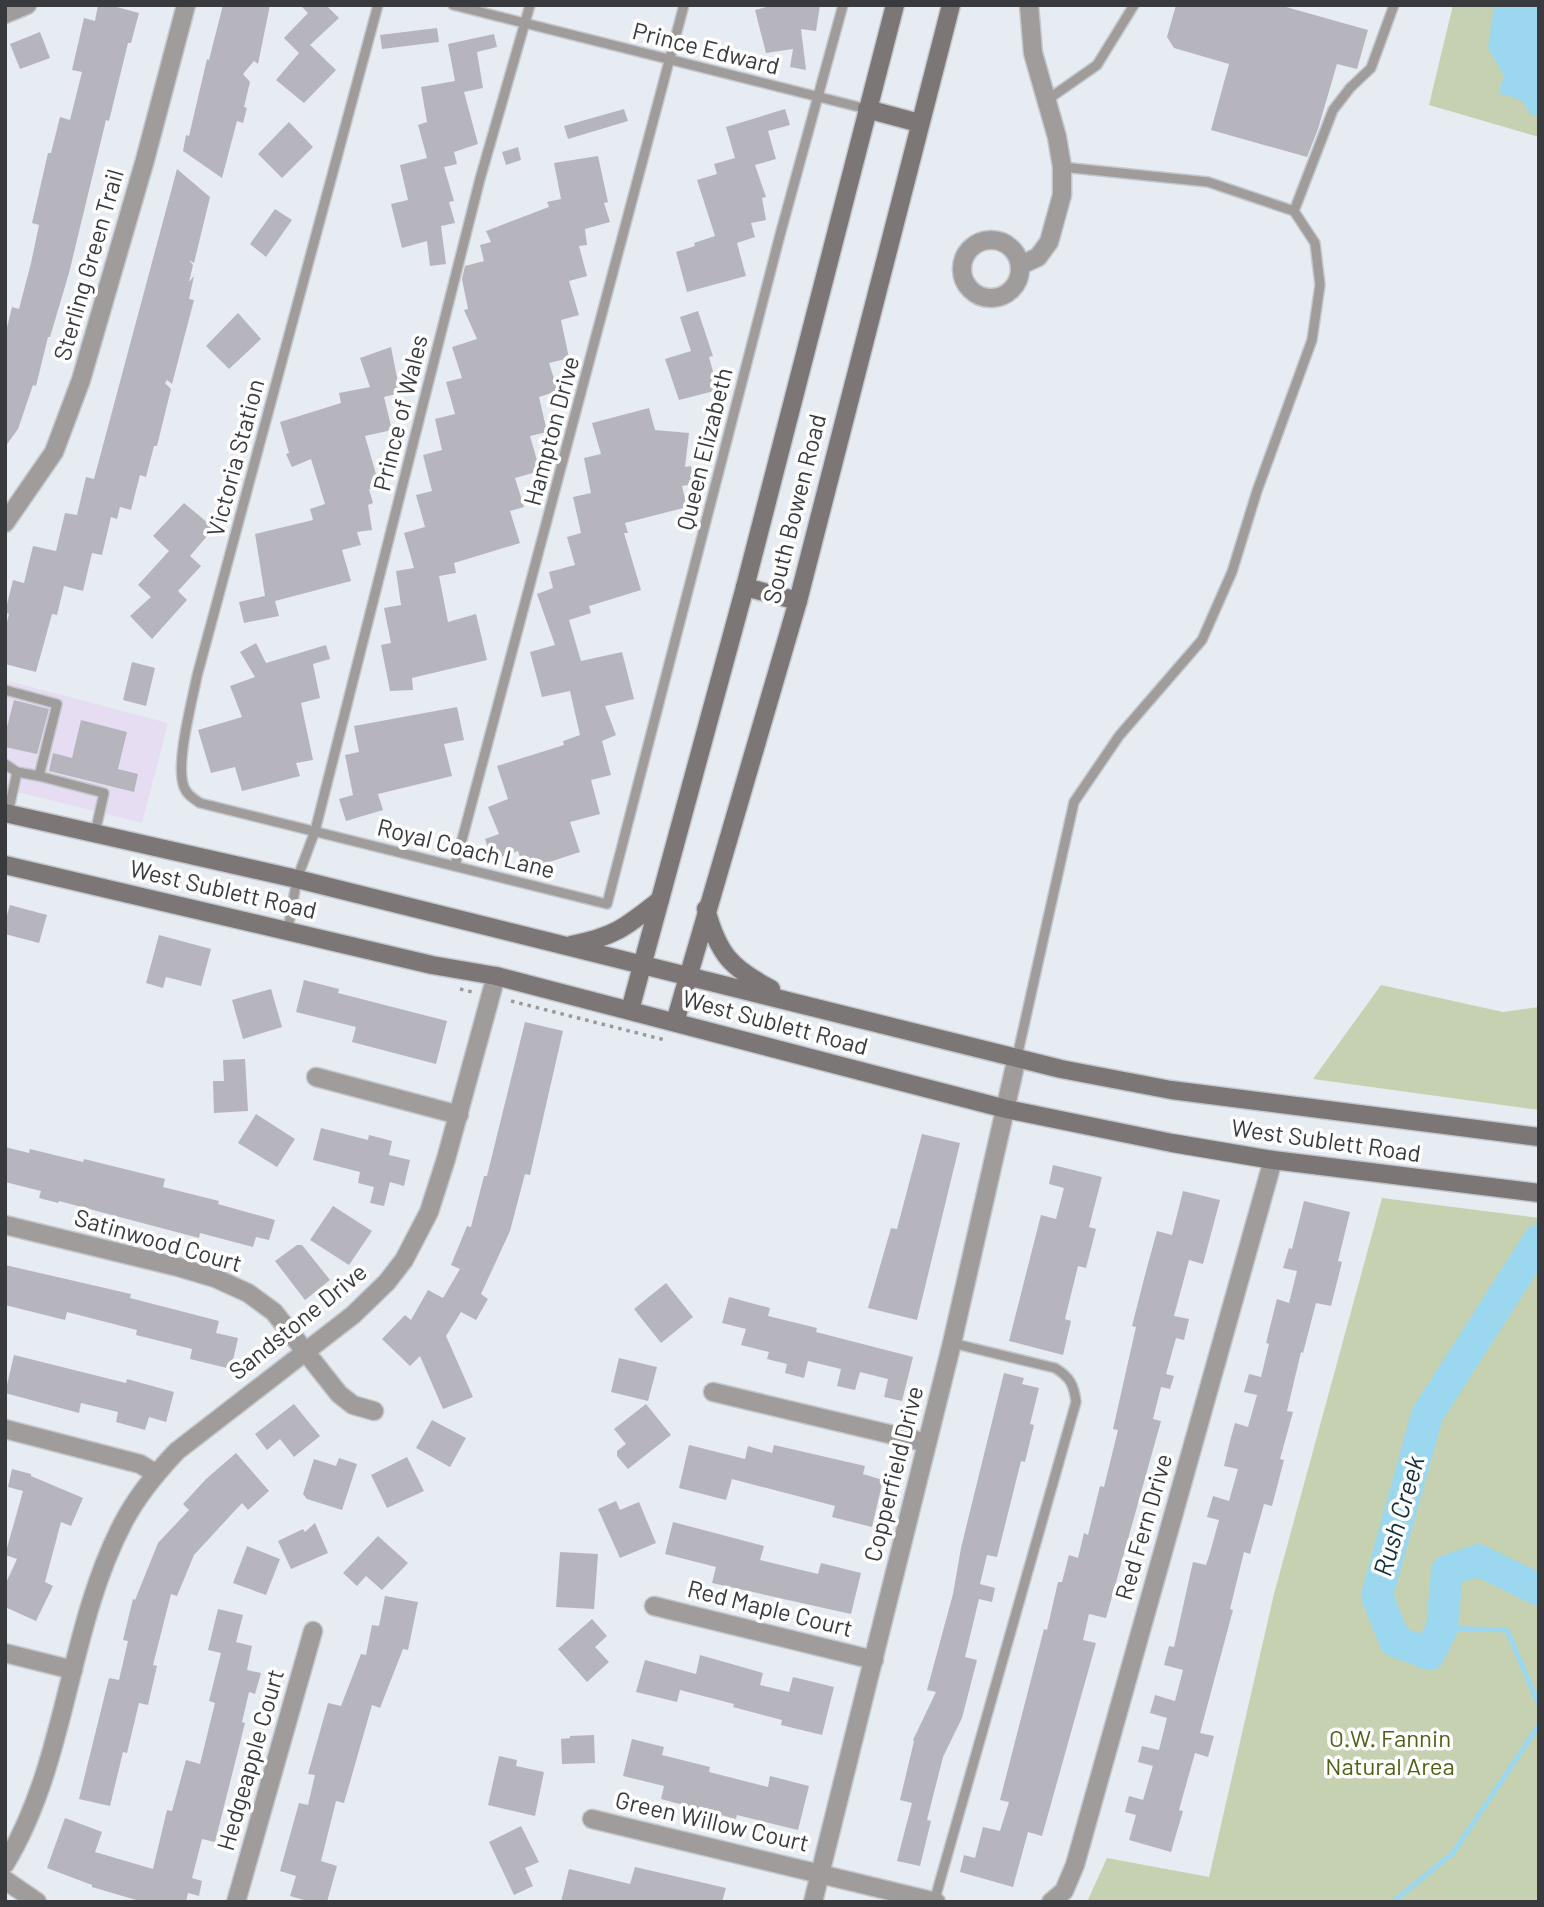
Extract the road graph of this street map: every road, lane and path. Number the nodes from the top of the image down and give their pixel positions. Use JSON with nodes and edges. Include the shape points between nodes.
{"nodes":[{"id":1,"x":26,"y":5,"type":"edge"},
{"id":2,"x":186,"y":5,"type":"edge"},
{"id":3,"x":378,"y":5,"type":"edge"},
{"id":4,"x":453,"y":5,"type":"edge"},
{"id":5,"x":530,"y":5,"type":"edge"},
{"id":6,"x":684,"y":5,"type":"edge"},
{"id":7,"x":843,"y":5,"type":"edge"},
{"id":8,"x":895,"y":5,"type":"edge"},
{"id":9,"x":951,"y":5,"type":"edge"},
{"id":10,"x":1028,"y":5,"type":"edge"},
{"id":11,"x":1134,"y":5,"type":"edge"},
{"id":12,"x":1394,"y":5,"type":"edge"},
{"id":13,"x":5,"y":15,"type":"edge"},
{"id":14,"x":525,"y":23,"type":"junction"},
{"id":15,"x":670,"y":60,"type":"junction"},
{"id":16,"x":818,"y":96,"type":"junction"},
{"id":17,"x":1047,"y":100,"type":"junction"},
{"id":18,"x":867,"y":109,"type":"junction"},
{"id":19,"x":919,"y":123,"type":"junction"},
{"id":20,"x":1062,"y":167,"type":"junction"},
{"id":21,"x":1294,"y":211,"type":"junction"},
{"id":22,"x":1021,"y":265,"type":"dead end"},
{"id":23,"x":5,"y":523,"type":"edge"},
{"id":24,"x":745,"y":587,"type":"junction"},
{"id":25,"x":798,"y":601,"type":"junction"},
{"id":26,"x":5,"y":690,"type":"edge"},
{"id":27,"x":5,"y":764,"type":"edge"},
{"id":28,"x":17,"y":772,"type":"junction"},
{"id":29,"x":39,"y":776,"type":"junction"},
{"id":30,"x":7,"y":813,"type":"edge"},
{"id":31,"x":315,"y":831,"type":"junction"},
{"id":32,"x":95,"y":833,"type":"junction"},
{"id":33,"x":5,"y":865,"type":"edge"},
{"id":34,"x":455,"y":866,"type":"junction"},
{"id":35,"x":297,"y":879,"type":"junction"},
{"id":36,"x":660,"y":900,"type":"junction"},
{"id":37,"x":607,"y":904,"type":"joint"},
{"id":38,"x":706,"y":909,"type":"junction"},
{"id":39,"x":288,"y":929,"type":"junction"},
{"id":40,"x":566,"y":946,"type":"junction"},
{"id":41,"x":642,"y":965,"type":"junction"},
{"id":42,"x":496,"y":976,"type":"junction"},
{"id":43,"x":687,"y":976,"type":"junction"},
{"id":44,"x":796,"y":1002,"type":"junction"},
{"id":45,"x":630,"y":1010,"type":"junction"},
{"id":46,"x":675,"y":1022,"type":"junction"},
{"id":47,"x":1017,"y":1057,"type":"junction"},
{"id":48,"x":316,"y":1076,"type":"dead end"},
{"id":49,"x":1006,"y":1109,"type":"junction"},
{"id":50,"x":458,"y":1115,"type":"junction"},
{"id":51,"x":1535,"y":1136,"type":"edge"},
{"id":52,"x":1273,"y":1160,"type":"junction"},
{"id":53,"x":1539,"y":1193,"type":"edge"},
{"id":54,"x":5,"y":1225,"type":"edge"},
{"id":55,"x":951,"y":1343,"type":"junction"},
{"id":56,"x":306,"y":1352,"type":"junction"},
{"id":57,"x":713,"y":1392,"type":"dead end"},
{"id":58,"x":374,"y":1411,"type":"dead end"},
{"id":59,"x":5,"y":1429,"type":"edge"},
{"id":60,"x":926,"y":1443,"type":"junction"},
{"id":61,"x":155,"y":1473,"type":"junction"},
{"id":62,"x":654,"y":1606,"type":"dead end"},
{"id":63,"x":313,"y":1631,"type":"dead end"},
{"id":64,"x":5,"y":1653,"type":"edge"},
{"id":65,"x":874,"y":1660,"type":"junction"},
{"id":66,"x":73,"y":1670,"type":"junction"},
{"id":67,"x":592,"y":1819,"type":"dead end"},
{"id":68,"x":5,"y":1864,"type":"edge"},
{"id":69,"x":821,"y":1873,"type":"junction"},
{"id":70,"x":5,"y":1880,"type":"edge"},
{"id":71,"x":37,"y":1902,"type":"edge"},
{"id":72,"x":236,"y":1902,"type":"edge"},
{"id":73,"x":813,"y":1902,"type":"edge"},
{"id":74,"x":935,"y":1902,"type":"edge"},
{"id":75,"x":1051,"y":1902,"type":"edge"}],
"edges":[{"from":1,"to":13,"type":"street"},
{"from":2,"to":23,"type":"street","name":"Sterling Green Trail","via":[[81,380],[54,452]]},
{"from":3,"to":31,"type":"lane","name":"Victoria Station","via":[[197,676],[182,768],[183,786],[200,803]]},
{"from":4,"to":14,"type":"lane","name":"Prince Edward"},
{"from":5,"to":14,"type":"lane","name":"Prince of Wales"},
{"from":6,"to":15,"type":"lane","name":"Hampton Drive"},
{"from":7,"to":16,"type":"lane","name":"Queen Elizabeth"},
{"from":8,"to":18,"type":"main road","name":"South Bowen Road"},
{"from":9,"to":19,"type":"main road","name":"South Bowen Road"},
{"from":10,"to":17,"type":"street","via":[[1033,53]]},
{"from":11,"to":17,"type":"lane","via":[[1097,65]]},
{"from":12,"to":21,"type":"lane","via":[[1371,68],[1333,110]]},
{"from":14,"to":15,"type":"lane","name":"Prince Edward"},
{"from":14,"to":31,"type":"lane","name":"Prince of Wales","via":[[480,179]]},
{"from":15,"to":16,"type":"lane","name":"Prince Edward"},
{"from":15,"to":34,"type":"lane","name":"Hampton Drive"},
{"from":16,"to":18,"type":"lane","name":"Prince Edward"},
{"from":16,"to":37,"type":"lane","name":"Queen Elizabeth"},
{"from":17,"to":20,"type":"street"},
{"from":18,"to":19,"type":"main road"},
{"from":18,"to":24,"type":"main road","name":"South Bowen Road"},
{"from":19,"to":25,"type":"main road","name":"South Bowen Road"},
{"from":20,"to":21,"type":"lane","via":[[1208,183]]},
{"from":20,"to":22,"type":"street","via":[[1062,195],[1049,242],[1038,257]]},
{"from":21,"to":47,"type":"lane","via":[[1315,243],[1320,285],[1312,340],[1232,572],[1202,640],[1119,736],[1074,802]]},
{"from":24,"to":25,"type":"main road"},
{"from":24,"to":36,"type":"main road","name":"South Bowen Road"},
{"from":25,"to":38,"type":"main road","name":"South Bowen Road"},
{"from":26,"to":29,"type":"lane","via":[[57,704]]},
{"from":27,"to":28,"type":"lane"},
{"from":28,"to":29,"type":"lane"},
{"from":28,"to":30,"type":"lane"},
{"from":29,"to":32,"type":"lane","via":[[104,793]]},
{"from":30,"to":32,"type":"main road","name":"West Sublett Road"},
{"from":31,"to":34,"type":"lane","name":"Royal Coach Lane"},
{"from":31,"to":35,"type":"lane","name":"Prince of Wales"},
{"from":32,"to":35,"type":"main road","name":"West Sublett Road"},
{"from":33,"to":39,"type":"main road","name":"West Sublett Road"},
{"from":34,"to":37,"type":"lane","name":"Royal Coach Lane"},
{"from":35,"to":39,"type":"lane","name":"Prince of Wales"},
{"from":35,"to":40,"type":"main road","name":"West Sublett Road"},
{"from":36,"to":40,"type":"main road","via":[[602,939]]},
{"from":36,"to":41,"type":"main road","name":"South Bowen Road"},
{"from":38,"to":43,"type":"main road","name":"South Bowen Road"},
{"from":38,"to":44,"type":"main road","via":[[725,955],[746,976]]},
{"from":39,"to":42,"type":"main road","name":"West Sublett Road"},
{"from":40,"to":41,"type":"main road","name":"West Sublett Road"},
{"from":41,"to":43,"type":"main road","name":"West Sublett Road"},
{"from":41,"to":45,"type":"main road","name":"South Bowen Road"},
{"from":42,"to":45,"type":"main road","name":"West Sublett Road"},
{"from":42,"to":50,"type":"street","name":"Sandstone Drive"},
{"from":43,"to":44,"type":"main road","name":"West Sublett Road"},
{"from":43,"to":46,"type":"main road","name":"South Bowen Road"},
{"from":44,"to":47,"type":"main road","name":"West Sublett Road"},
{"from":45,"to":46,"type":"main road","name":"West Sublett Road"},
{"from":46,"to":49,"type":"main road","name":"West Sublett Road"},
{"from":47,"to":49,"type":"street","name":"Copperfield Drive"},
{"from":47,"to":51,"type":"main road","name":"West Sublett Road","via":[[1171,1090]]},
{"from":48,"to":50,"type":"street"},
{"from":49,"to":52,"type":"main road","name":"West Sublett Road"},
{"from":49,"to":55,"type":"street","name":"Copperfield Drive"},
{"from":50,"to":56,"type":"street","name":"Sandstone Drive","via":[[429,1212],[404,1260],[353,1315]]},
{"from":52,"to":53,"type":"main road","name":"West Sublett Road"},
{"from":52,"to":75,"type":"street","name":"Red Fern Drive","via":[[1075,1865],[1064,1891]]},
{"from":54,"to":56,"type":"street","name":"Satinwood Court","via":[[215,1278],[274,1312]]},
{"from":55,"to":60,"type":"street","name":"Copperfield Drive"},
{"from":55,"to":74,"type":"lane","via":[[1055,1368],[1068,1376],[1076,1402]]},
{"from":56,"to":58,"type":"street","name":"Satinwood Court","via":[[339,1394],[353,1405]]},
{"from":56,"to":61,"type":"street","name":"Sandstone Drive","via":[[204,1428]]},
{"from":57,"to":60,"type":"street"},
{"from":59,"to":61,"type":"street","via":[[140,1464]]},
{"from":60,"to":65,"type":"street","name":"Copperfield Drive"},
{"from":61,"to":66,"type":"street","name":"Sandstone Drive","via":[[107,1556]]},
{"from":62,"to":65,"type":"street","name":"Red Maple Court"},
{"from":63,"to":72,"type":"street","name":"Hedgeapple Court"},
{"from":64,"to":66,"type":"street"},
{"from":65,"to":69,"type":"street","name":"Copperfield Drive"},
{"from":66,"to":68,"type":"street","name":"Sandstone Drive","via":[[40,1787]]},
{"from":67,"to":69,"type":"street","name":"Green Willow Court"},
{"from":69,"to":73,"type":"street","name":"Copperfield Drive"},
{"from":69,"to":74,"type":"street"},
{"from":70,"to":71,"type":"street"}]}
